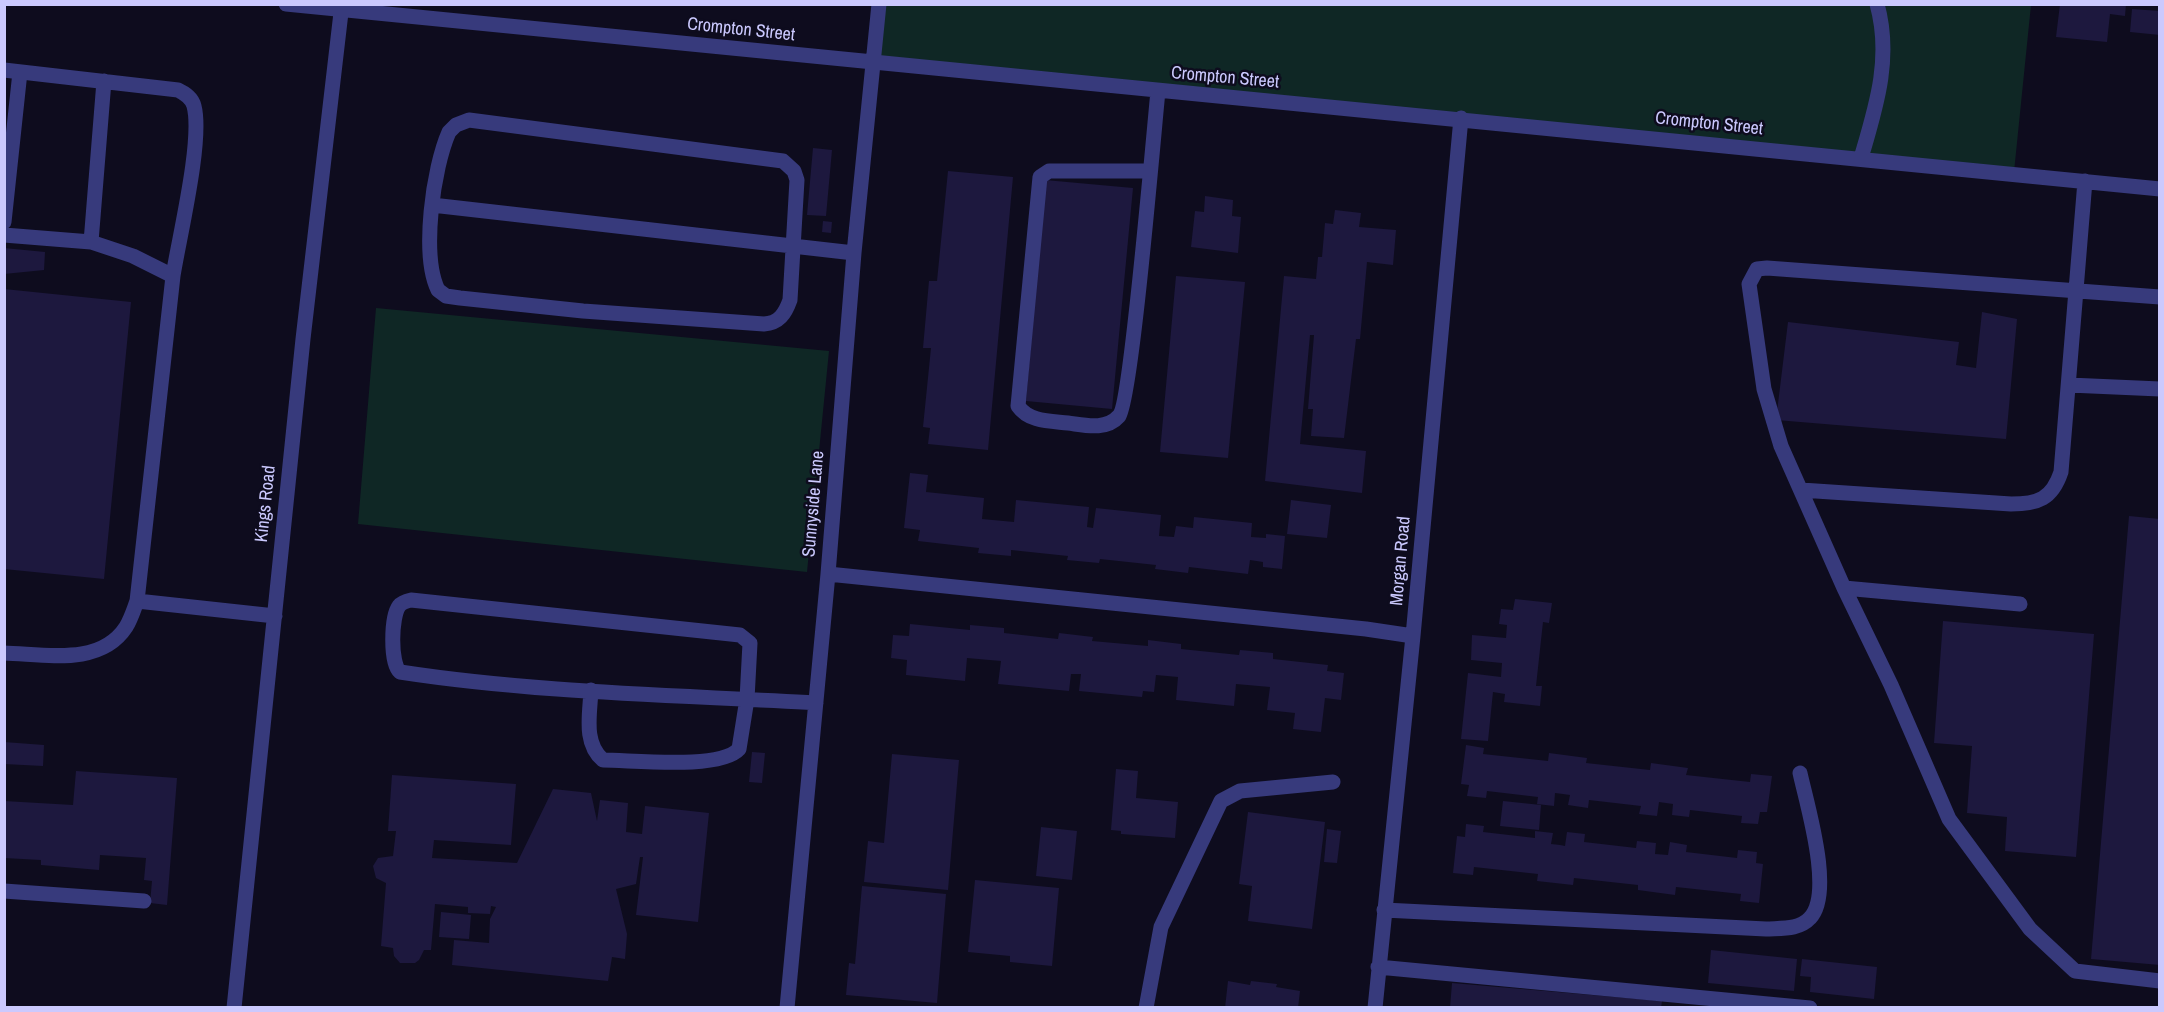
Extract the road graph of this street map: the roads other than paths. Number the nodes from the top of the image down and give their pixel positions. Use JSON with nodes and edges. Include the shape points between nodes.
{"nodes":[{"id":1,"x":286,"y":4,"type":"edge"},
{"id":2,"x":879,"y":4,"type":"edge"},
{"id":3,"x":1877,"y":4,"type":"edge"},
{"id":4,"x":342,"y":7,"type":"edge"},
{"id":5,"x":874,"y":62,"type":"junction"},
{"id":6,"x":12,"y":71,"type":"edge"},
{"id":7,"x":104,"y":81,"type":"junction"},
{"id":8,"x":1158,"y":91,"type":"junction"},
{"id":9,"x":1461,"y":118,"type":"junction"},
{"id":10,"x":1861,"y":158,"type":"junction"},
{"id":11,"x":1150,"y":171,"type":"junction"},
{"id":12,"x":2085,"y":181,"type":"junction"},
{"id":13,"x":2160,"y":189,"type":"edge"},
{"id":14,"x":432,"y":205,"type":"junction"},
{"id":15,"x":4,"y":222,"type":"edge"},
{"id":16,"x":4,"y":235,"type":"edge"},
{"id":17,"x":91,"y":242,"type":"junction"},
{"id":18,"x":792,"y":246,"type":"junction"},
{"id":19,"x":854,"y":253,"type":"junction"},
{"id":20,"x":172,"y":276,"type":"junction"},
{"id":21,"x":2077,"y":292,"type":"junction"},
{"id":22,"x":2160,"y":297,"type":"edge"},
{"id":23,"x":2069,"y":385,"type":"junction"},
{"id":24,"x":2160,"y":389,"type":"edge"},
{"id":25,"x":1801,"y":490,"type":"junction"},
{"id":26,"x":828,"y":574,"type":"junction"},
{"id":27,"x":1844,"y":588,"type":"junction"},
{"id":28,"x":138,"y":601,"type":"junction"},
{"id":29,"x":2020,"y":604,"type":"dead end"},
{"id":30,"x":275,"y":616,"type":"junction"},
{"id":31,"x":1413,"y":636,"type":"junction"},
{"id":32,"x":4,"y":653,"type":"edge"},
{"id":33,"x":591,"y":690,"type":"junction"},
{"id":34,"x":747,"y":699,"type":"junction"},
{"id":35,"x":816,"y":703,"type":"junction"},
{"id":36,"x":1800,"y":773,"type":"dead end"},
{"id":37,"x":1333,"y":782,"type":"dead end"},
{"id":38,"x":4,"y":891,"type":"edge"},
{"id":39,"x":144,"y":901,"type":"dead end"},
{"id":40,"x":1384,"y":910,"type":"junction"},
{"id":41,"x":1378,"y":967,"type":"junction"},
{"id":42,"x":2160,"y":981,"type":"edge"},
{"id":43,"x":234,"y":1008,"type":"edge"},
{"id":44,"x":787,"y":1008,"type":"edge"},
{"id":45,"x":1146,"y":1008,"type":"edge"},
{"id":46,"x":1375,"y":1008,"type":"edge"},
{"id":47,"x":1810,"y":1008,"type":"edge"}],
"edges":[{"from":1,"to":4,"type":"street","name":"Crompton Street"},
{"from":2,"to":5,"type":"street","name":"Sunnyside Lane"},
{"from":3,"to":10,"type":"street","via":[[1884,54],[1881,91]]},
{"from":4,"to":5,"type":"street","name":"Crompton Street"},
{"from":4,"to":30,"type":"street","name":"Kings Road"},
{"from":5,"to":8,"type":"street","name":"Crompton Street"},
{"from":5,"to":19,"type":"street","name":"Sunnyside Lane"},
{"from":6,"to":7,"type":"street"},
{"from":6,"to":15,"type":"street"},
{"from":7,"to":17,"type":"street"},
{"from":7,"to":20,"type":"street","via":[[178,90],[194,104],[194,153]]},
{"from":8,"to":9,"type":"street","name":"Crompton Street"},
{"from":8,"to":11,"type":"street"},
{"from":9,"to":10,"type":"street","name":"Crompton Street"},
{"from":9,"to":31,"type":"street","name":"Morgan Road"},
{"from":10,"to":12,"type":"street","name":"Crompton Street"},
{"from":11,"to":11,"type":"street","via":[[1123,411],[1113,422],[1093,426],[1028,416],[1018,406],[1041,177],[1049,171]]},
{"from":12,"to":13,"type":"street","name":"Crompton Street"},
{"from":12,"to":21,"type":"street"},
{"from":14,"to":18,"type":"street"},
{"from":14,"to":18,"type":"street","via":[[449,132],[469,120],[783,161],[797,180]]},
{"from":14,"to":18,"type":"street","via":[[429,266],[433,280],[446,296],[460,298],[583,311],[772,323],[786,312],[790,300]]},
{"from":16,"to":17,"type":"street"},
{"from":17,"to":20,"type":"street","via":[[133,256]]},
{"from":18,"to":19,"type":"street"},
{"from":19,"to":26,"type":"street","name":"Sunnyside Lane"},
{"from":20,"to":28,"type":"street"},
{"from":21,"to":22,"type":"street"},
{"from":21,"to":23,"type":"street"},
{"from":21,"to":25,"type":"street","via":[[1757,269],[1749,284],[1764,389],[1781,447]]},
{"from":23,"to":24,"type":"street"},
{"from":23,"to":25,"type":"street","via":[[2061,472],[2052,492],[2039,501],[2011,504]]},
{"from":25,"to":27,"type":"street"},
{"from":26,"to":31,"type":"street"},
{"from":26,"to":35,"type":"street","name":"Sunnyside Lane"},
{"from":27,"to":29,"type":"street"},
{"from":27,"to":42,"type":"street","via":[[1948,819],[2030,929],[2075,971]]},
{"from":28,"to":30,"type":"street"},
{"from":28,"to":32,"type":"street","via":[[119,635],[92,653]]},
{"from":30,"to":43,"type":"street","name":"Kings Road"},
{"from":31,"to":40,"type":"street","name":"Morgan Road"},
{"from":33,"to":34,"type":"street"},
{"from":33,"to":34,"type":"street","via":[[590,739],[592,748],[603,760],[698,761],[728,757],[739,749]]},
{"from":33,"to":34,"type":"street","via":[[400,672],[392,658],[396,609],[411,600],[740,635],[748,640],[751,649]]},
{"from":34,"to":35,"type":"street"},
{"from":35,"to":44,"type":"street","name":"Sunnyside Lane"},
{"from":36,"to":40,"type":"street","via":[[1820,880],[1818,905],[1811,918],[1794,928]]},
{"from":37,"to":45,"type":"street","via":[[1240,791],[1221,801],[1161,927]]},
{"from":38,"to":39,"type":"street"},
{"from":40,"to":41,"type":"street","name":"Morgan Road"},
{"from":41,"to":46,"type":"street","name":"Morgan Road"},
{"from":41,"to":47,"type":"street"}]}
